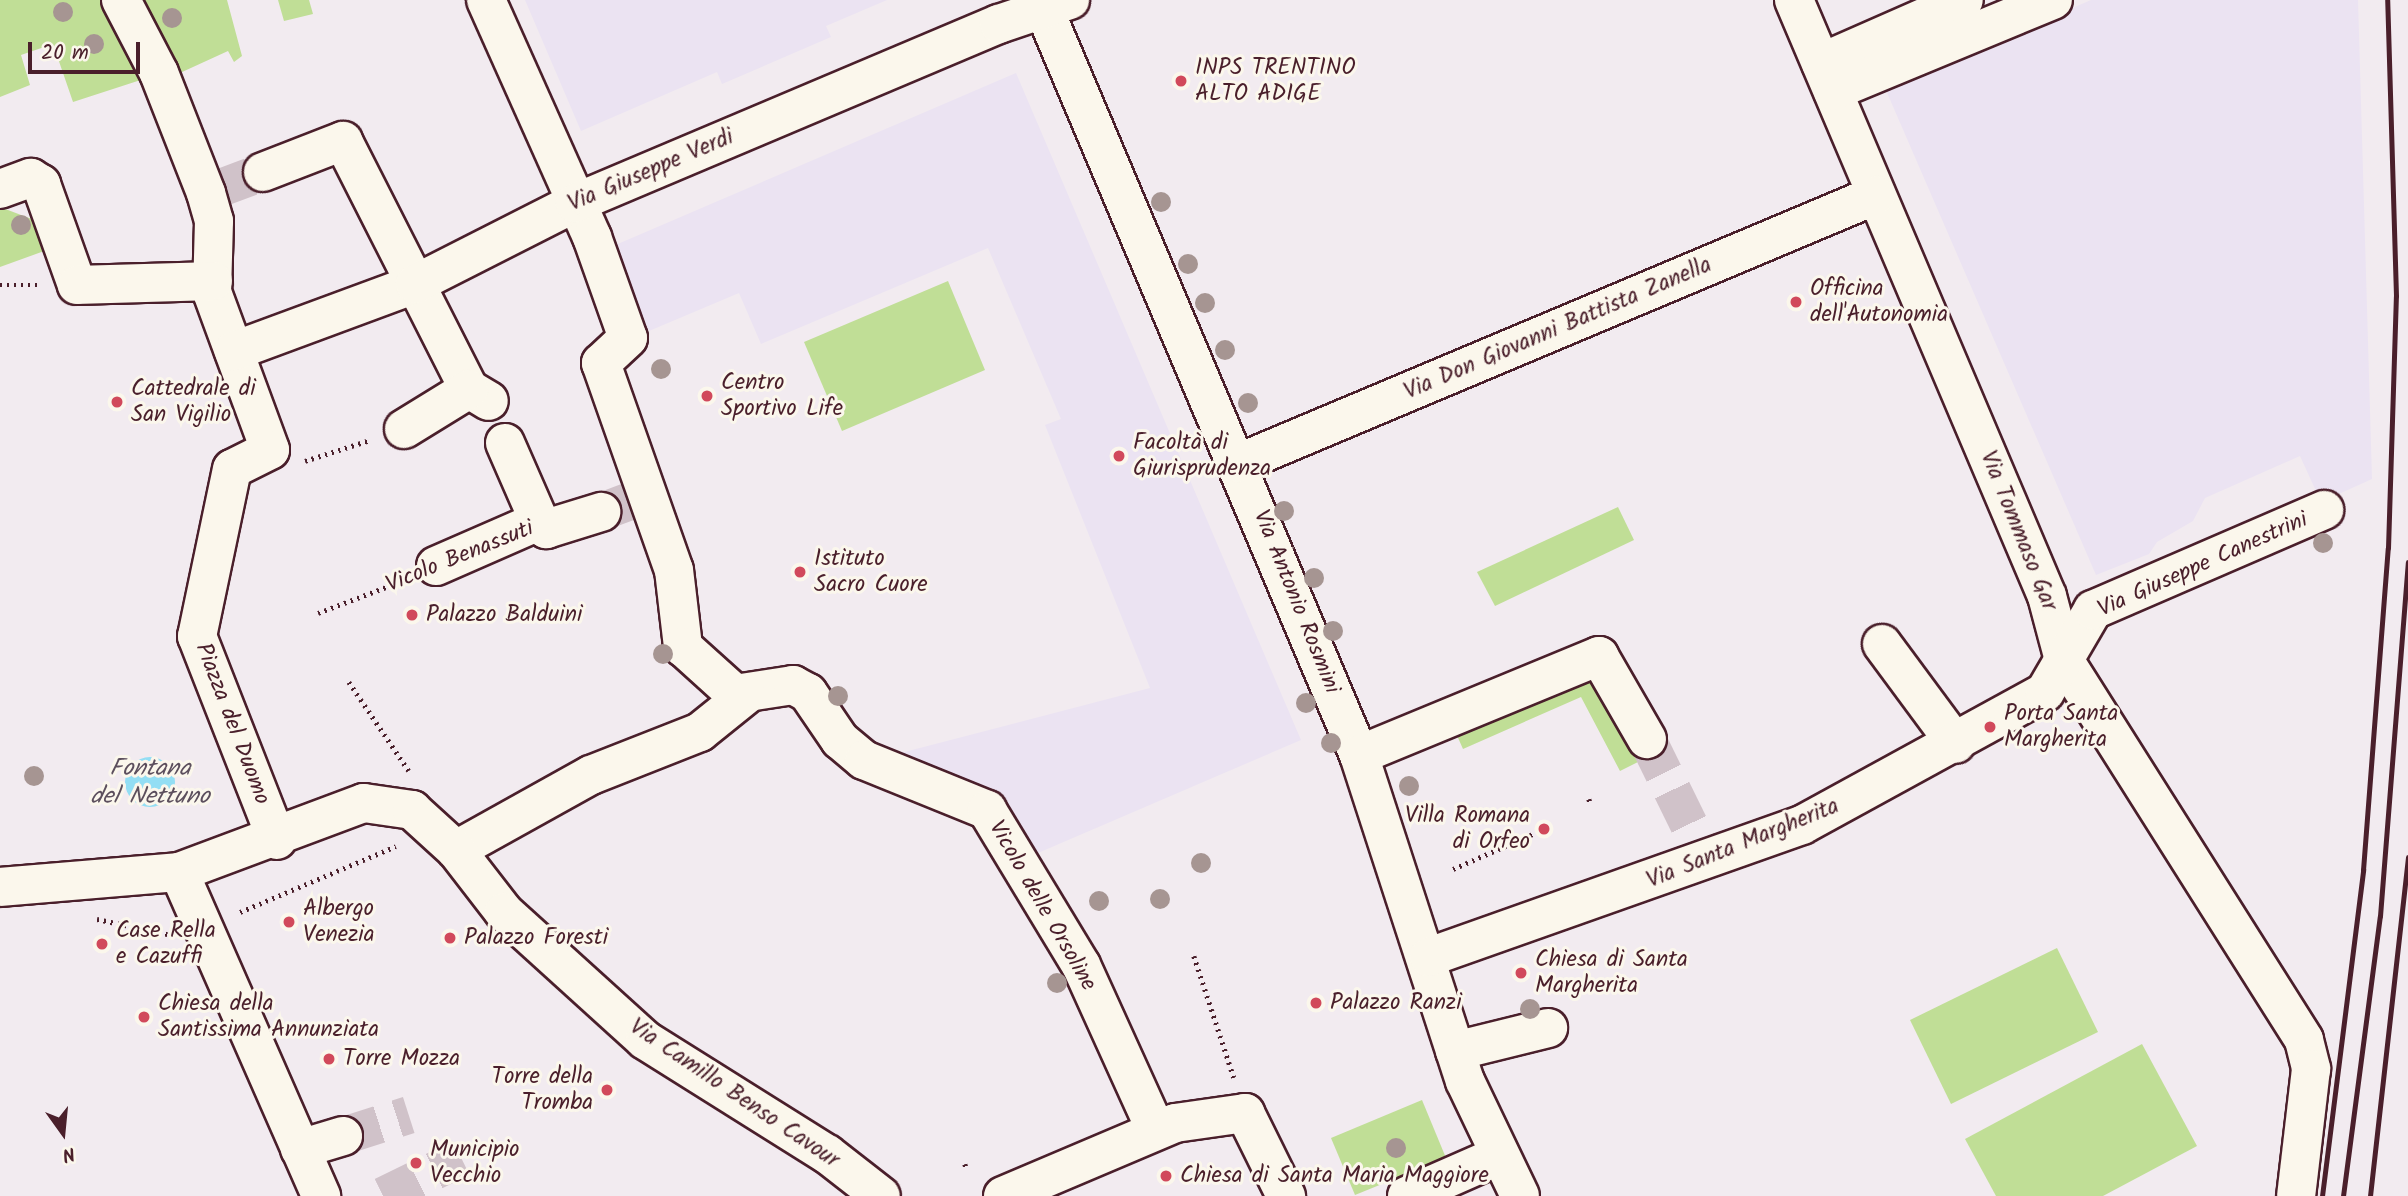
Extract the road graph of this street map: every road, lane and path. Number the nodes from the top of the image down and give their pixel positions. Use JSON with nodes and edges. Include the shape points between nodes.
{"nodes":[{"id":1,"x":121,"y":0,"type":"edge"},
{"id":2,"x":486,"y":0,"type":"edge"},
{"id":3,"x":1794,"y":0,"type":"edge"},
{"id":4,"x":1965,"y":0,"type":"edge"},
{"id":5,"x":2053,"y":0,"type":"edge"},
{"id":6,"x":1052,"y":4,"type":"edge"},
{"id":7,"x":1827,"y":77,"type":"junction"},
{"id":8,"x":262,"y":172,"type":"tunnel mouth"},
{"id":9,"x":0,"y":188,"type":"edge"},
{"id":10,"x":1876,"y":194,"type":"junction"},
{"id":11,"x":575,"y":203,"type":"junction"},
{"id":12,"x":213,"y":281,"type":"junction"},
{"id":13,"x":415,"y":284,"type":"junction"},
{"id":14,"x":234,"y":351,"type":"junction"},
{"id":15,"x":404,"y":429,"type":"joint"},
{"id":16,"x":505,"y":443,"type":"dead end"},
{"id":17,"x":1239,"y":463,"type":"junction"},
{"id":18,"x":294,"y":464,"type":"dead end"},
{"id":19,"x":2324,"y":510,"type":"dead end"},
{"id":20,"x":601,"y":512,"type":"tunnel mouth"},
{"id":21,"x":539,"y":521,"type":"junction"},
{"id":22,"x":436,"y":566,"type":"joint"},
{"id":23,"x":318,"y":613,"type":"dead end"},
{"id":24,"x":1882,"y":644,"type":"dead end"},
{"id":25,"x":2064,"y":660,"type":"junction"},
{"id":26,"x":349,"y":682,"type":"dead end"},
{"id":27,"x":746,"y":695,"type":"junction"},
{"id":28,"x":1647,"y":739,"type":"tunnel mouth"},
{"id":29,"x":1956,"y":744,"type":"junction"},
{"id":30,"x":1359,"y":755,"type":"junction"},
{"id":31,"x":410,"y":811,"type":"junction"},
{"id":32,"x":1544,"y":829,"type":"dead end"},
{"id":33,"x":277,"y":840,"type":"junction"},
{"id":34,"x":456,"y":850,"type":"junction"},
{"id":35,"x":1453,"y":869,"type":"dead end"},
{"id":36,"x":179,"y":872,"type":"junction"},
{"id":37,"x":0,"y":887,"type":"edge"},
{"id":38,"x":240,"y":912,"type":"dead end"},
{"id":39,"x":1194,"y":956,"type":"dead end"},
{"id":40,"x":1429,"y":957,"type":"junction"},
{"id":41,"x":1548,"y":1028,"type":"dead end"},
{"id":42,"x":1450,"y":1036,"type":"junction"},
{"id":43,"x":1232,"y":1073,"type":"dead end"},
{"id":44,"x":1165,"y":1126,"type":"junction"},
{"id":45,"x":343,"y":1136,"type":"tunnel mouth"},
{"id":46,"x":300,"y":1149,"type":"junction"},
{"id":47,"x":965,"y":1164,"type":"dead end"},
{"id":48,"x":967,"y":1170,"type":"dead end"},
{"id":49,"x":1510,"y":1177,"type":"edge"},
{"id":50,"x":321,"y":1196,"type":"edge"},
{"id":51,"x":881,"y":1196,"type":"edge"},
{"id":52,"x":1003,"y":1196,"type":"edge"},
{"id":53,"x":1286,"y":1196,"type":"edge"},
{"id":54,"x":1407,"y":1196,"type":"edge"},
{"id":55,"x":2296,"y":1196,"type":"edge"}],
"edges":[{"from":1,"to":12,"type":"street","via":[[208,192]]},
{"from":2,"to":11,"type":"street"},
{"from":3,"to":7,"type":"street","name":"Via Tommaso Gar"},
{"from":4,"to":7,"type":"street"},
{"from":5,"to":7,"type":"street"},
{"from":6,"to":11,"type":"street","name":"Via Giuseppe Verdi"},
{"from":6,"to":17,"type":"street","name":"Via Antonio Rosmini"},
{"from":7,"to":10,"type":"street","name":"Via Tommaso Gar"},
{"from":8,"to":13,"type":"street","via":[[343,141]]},
{"from":9,"to":12,"type":"street","via":[[31,178],[41,184],[77,285]]},
{"from":10,"to":17,"type":"street","name":"Via Don Giovanni Battista Zanella"},
{"from":10,"to":25,"type":"street","name":"Via Tommaso Gar","via":[[2047,596]]},
{"from":11,"to":13,"type":"street","name":"Via Giuseppe Verdi"},
{"from":11,"to":27,"type":"street","via":[[628,338],[601,363],[644,496],[674,570],[683,647],[735,694]]},
{"from":12,"to":14,"type":"street"},
{"from":13,"to":14,"type":"street","name":"Via Giuseppe Verdi"},
{"from":13,"to":15,"type":"street","via":[[479,395]]},
{"from":14,"to":33,"type":"street","name":"Piazza del Duomo","via":[[270,450],[232,468],[197,636]]},
{"from":15,"to":18,"type":"path"},
{"from":16,"to":21,"type":"street"},
{"from":17,"to":30,"type":"street","name":"Via Antonio Rosmini"},
{"from":19,"to":25,"type":"street","name":"Via Giuseppe Canestrini","via":[[2093,610]]},
{"from":20,"to":21,"type":"street","name":"Vicolo Benassuti","via":[[546,529]]},
{"from":21,"to":22,"type":"street","name":"Vicolo Benassuti"},
{"from":22,"to":23,"type":"path","name":"Vicolo Benassuti"},
{"from":24,"to":29,"type":"street"},
{"from":25,"to":29,"type":"street","name":"Via Santa Margherita","via":[[2045,692]]},
{"from":25,"to":55,"type":"street","name":"Via Tommaso Gar","via":[[2304,1040],[2311,1069]]},
{"from":26,"to":31,"type":"path"},
{"from":27,"to":34,"type":"street","via":[[700,732],[591,775]]},
{"from":27,"to":44,"type":"street","name":"Vicolo delle Orsoline","via":[[793,685],[808,693],[840,740],[894,777],[987,810],[1058,927]]},
{"from":28,"to":30,"type":"street","via":[[1599,656]]},
{"from":29,"to":40,"type":"street","name":"Via Santa Margherita","via":[[1802,825],[1703,854]]},
{"from":30,"to":40,"type":"street","name":"Via Antonio Rosmini"},
{"from":31,"to":33,"type":"street","via":[[364,803]]},
{"from":31,"to":34,"type":"street","name":"Via Camillo Benso Cavour"},
{"from":31,"to":38,"type":"path"},
{"from":32,"to":35,"type":"path"},
{"from":33,"to":36,"type":"street"},
{"from":34,"to":51,"type":"street","name":"Via Camillo Benso Cavour","via":[[505,912],[645,1040],[827,1154]]},
{"from":36,"to":37,"type":"street"},
{"from":36,"to":46,"type":"street"},
{"from":39,"to":43,"type":"path"},
{"from":40,"to":42,"type":"street","name":"Via Antonio Rosmini"},
{"from":41,"to":42,"type":"street"},
{"from":42,"to":49,"type":"street","name":"Via Antonio Rosmini"},
{"from":44,"to":52,"type":"street"},
{"from":44,"to":53,"type":"street","via":[[1245,1113]]},
{"from":45,"to":46,"type":"street"},
{"from":46,"to":50,"type":"street"},
{"from":47,"to":48,"type":"path"},
{"from":49,"to":54,"type":"street"}]}
